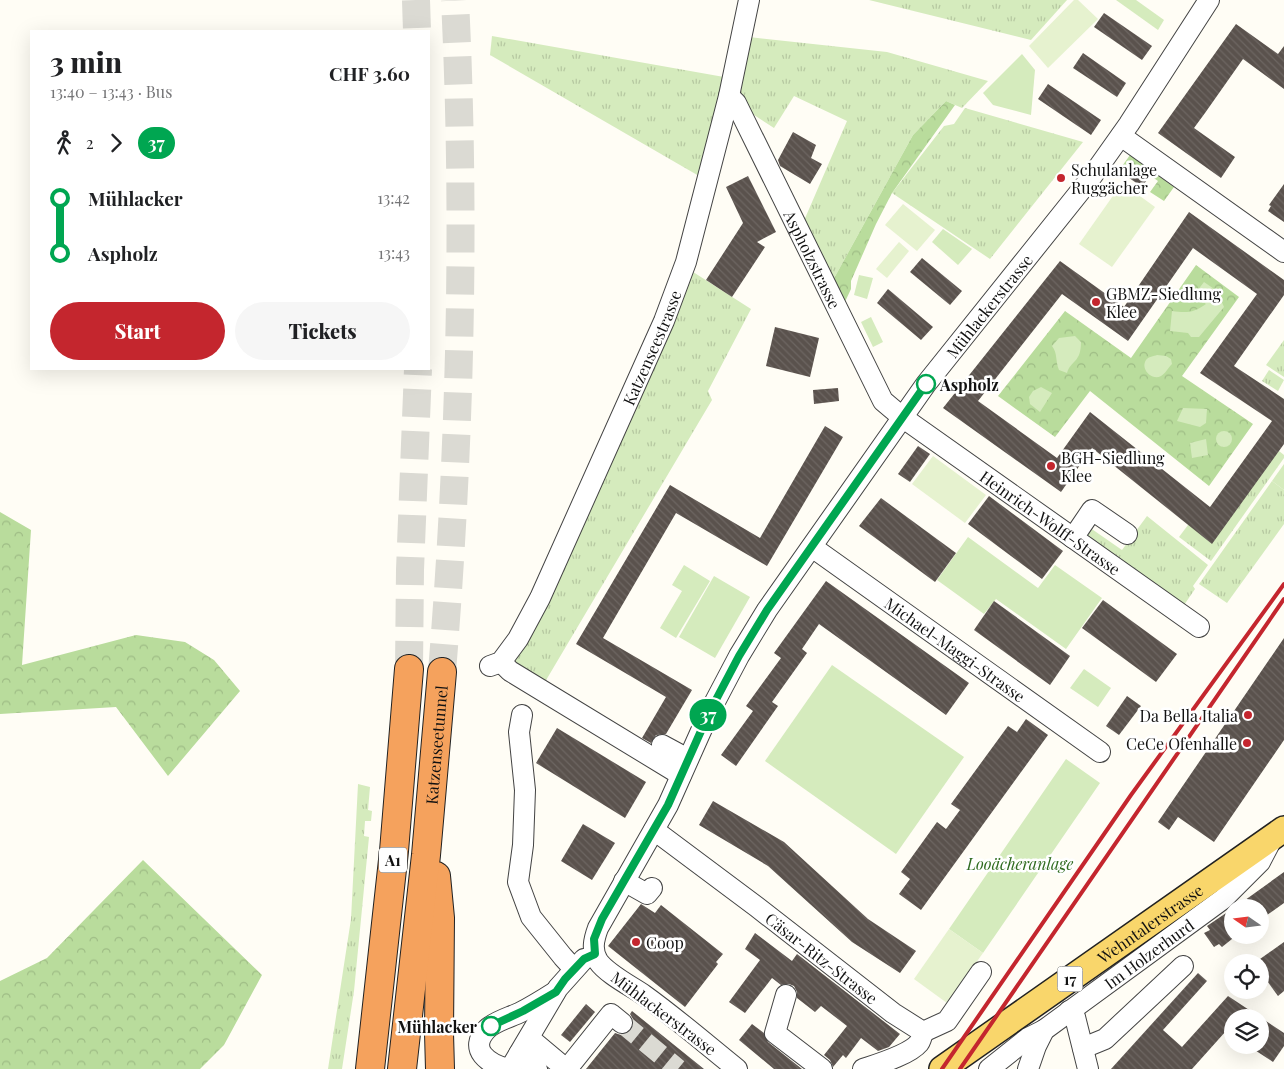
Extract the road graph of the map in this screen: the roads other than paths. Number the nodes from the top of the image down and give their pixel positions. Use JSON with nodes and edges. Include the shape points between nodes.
{"nodes":[{"id":1,"x":749,"y":0,"type":"edge"},
{"id":2,"x":1209,"y":0,"type":"edge"},
{"id":3,"x":729,"y":96,"type":"junction"},
{"id":4,"x":1121,"y":136,"type":"junction"},
{"id":5,"x":1284,"y":252,"type":"edge"},
{"id":6,"x":902,"y":417,"type":"junction"},
{"id":7,"x":1127,"y":534,"type":"dead end"},
{"id":8,"x":1073,"y":538,"type":"junction"},
{"id":9,"x":812,"y":547,"type":"junction"},
{"id":10,"x":1199,"y":627,"type":"dead end"},
{"id":11,"x":410,"y":669,"type":"tunnel mouth"},
{"id":12,"x":442,"y":672,"type":"tunnel mouth"},
{"id":13,"x":522,"y":715,"type":"dead end"},
{"id":14,"x":662,"y":745,"type":"dead end"},
{"id":15,"x":1100,"y":752,"type":"dead end"},
{"id":16,"x":685,"y":767,"type":"junction"},
{"id":17,"x":430,"y":817,"type":"junction"},
{"id":18,"x":654,"y":830,"type":"junction"},
{"id":19,"x":1278,"y":833,"type":"edge"},
{"id":20,"x":624,"y":881,"type":"junction"},
{"id":21,"x":652,"y":888,"type":"dead end"},
{"id":22,"x":595,"y":954,"type":"junction"},
{"id":23,"x":1184,"y":966,"type":"dead end"},
{"id":24,"x":574,"y":969,"type":"junction"},
{"id":25,"x":981,"y":972,"type":"dead end"},
{"id":26,"x":556,"y":992,"type":"junction"},
{"id":27,"x":786,"y":995,"type":"dead end"},
{"id":28,"x":1069,"y":1011,"type":"junction"},
{"id":29,"x":616,"y":1018,"type":"dead end"},
{"id":30,"x":1044,"y":1030,"type":"junction"},
{"id":31,"x":923,"y":1032,"type":"junction"},
{"id":32,"x":1082,"y":1048,"type":"junction"},
{"id":33,"x":516,"y":1058,"type":"edge"},
{"id":34,"x":369,"y":1063,"type":"edge"},
{"id":35,"x":402,"y":1069,"type":"edge"},
{"id":36,"x":440,"y":1069,"type":"edge"},
{"id":37,"x":537,"y":1069,"type":"edge"},
{"id":38,"x":567,"y":1069,"type":"edge"},
{"id":39,"x":737,"y":1069,"type":"edge"},
{"id":40,"x":822,"y":1069,"type":"edge"},
{"id":41,"x":863,"y":1069,"type":"edge"},
{"id":42,"x":942,"y":1069,"type":"edge"},
{"id":43,"x":989,"y":1069,"type":"edge"},
{"id":44,"x":1028,"y":1069,"type":"edge"},
{"id":45,"x":1088,"y":1069,"type":"edge"}],
"edges":[{"from":1,"to":3,"type":"street","name":"Katzenseestrasse"},
{"from":2,"to":4,"type":"street","name":"Mühlackerstrasse"},
{"from":3,"to":6,"type":"street","name":"Aspholzstrasse","via":[[736,103],[883,401]]},
{"from":3,"to":16,"type":"street","name":"Katzenseestrasse","via":[[686,262],[664,322],[540,598],[518,639],[496,664]]},
{"from":4,"to":5,"type":"street"},
{"from":4,"to":6,"type":"street","name":"Mühlackerstrasse"},
{"from":6,"to":8,"type":"street","name":"Heinrich-Wolff-Strasse"},
{"from":6,"to":9,"type":"street","name":"Mühlackerstrasse"},
{"from":7,"to":8,"type":"street","via":[[1092,510]]},
{"from":8,"to":10,"type":"street","name":"Heinrich-Wolff-Strasse"},
{"from":9,"to":15,"type":"street","name":"Michael-Maggi-Strasse"},
{"from":9,"to":16,"type":"street","name":"Mühlackerstrasse","via":[[739,656]]},
{"from":11,"to":34,"type":"highway","number":"A1","via":[[396,834]]},
{"from":12,"to":17,"type":"highway","name":"Katzenseetunnel","number":"A1"},
{"from":13,"to":24,"type":"street","via":[[519,732],[525,790],[518,882],[531,917]]},
{"from":14,"to":16,"type":"street"},
{"from":16,"to":18,"type":"street","name":"Mühlackerstrasse"},
{"from":17,"to":35,"type":"highway","number":"A1"},
{"from":17,"to":36,"type":"highway","via":[[440,918]]},
{"from":18,"to":20,"type":"street","name":"Mühlackerstrasse"},
{"from":18,"to":31,"type":"street","name":"Cäsar-Ritz-Strasse","via":[[753,913]]},
{"from":19,"to":28,"type":"street","name":"Im Holzerhurd","via":[[1260,862],[1223,899]]},
{"from":19,"to":42,"type":"main road","name":"Wehntalerstrasse","number":"17"},
{"from":20,"to":21,"type":"street","via":[[648,894]]},
{"from":20,"to":22,"type":"street","name":"Mühlackerstrasse","via":[[598,928],[594,939]]},
{"from":22,"to":24,"type":"street"},
{"from":22,"to":39,"type":"street","name":"Mühlackerstrasse","via":[[602,966]]},
{"from":23,"to":32,"type":"street","via":[[1105,1040]]},
{"from":24,"to":26,"type":"street"},
{"from":25,"to":31,"type":"street","via":[[947,1021]]},
{"from":26,"to":33,"type":"street"},
{"from":26,"to":33,"type":"street","via":[[491,1026],[482,1036],[480,1052],[486,1060],[495,1065]]},
{"from":27,"to":40,"type":"street","via":[[776,1033]]},
{"from":28,"to":30,"type":"street","name":"Im Holzerhurd"},
{"from":28,"to":32,"type":"street","via":[[1074,1017]]},
{"from":29,"to":38,"type":"street"},
{"from":30,"to":43,"type":"street","via":[[1028,1038]]},
{"from":30,"to":44,"type":"street","name":"Im Holzerhurd"},
{"from":31,"to":41,"type":"street","via":[[920,1042],[914,1047],[886,1062]]},
{"from":32,"to":45,"type":"street"},
{"from":33,"to":37,"type":"street"},
{"from":33,"to":38,"type":"street"}]}
